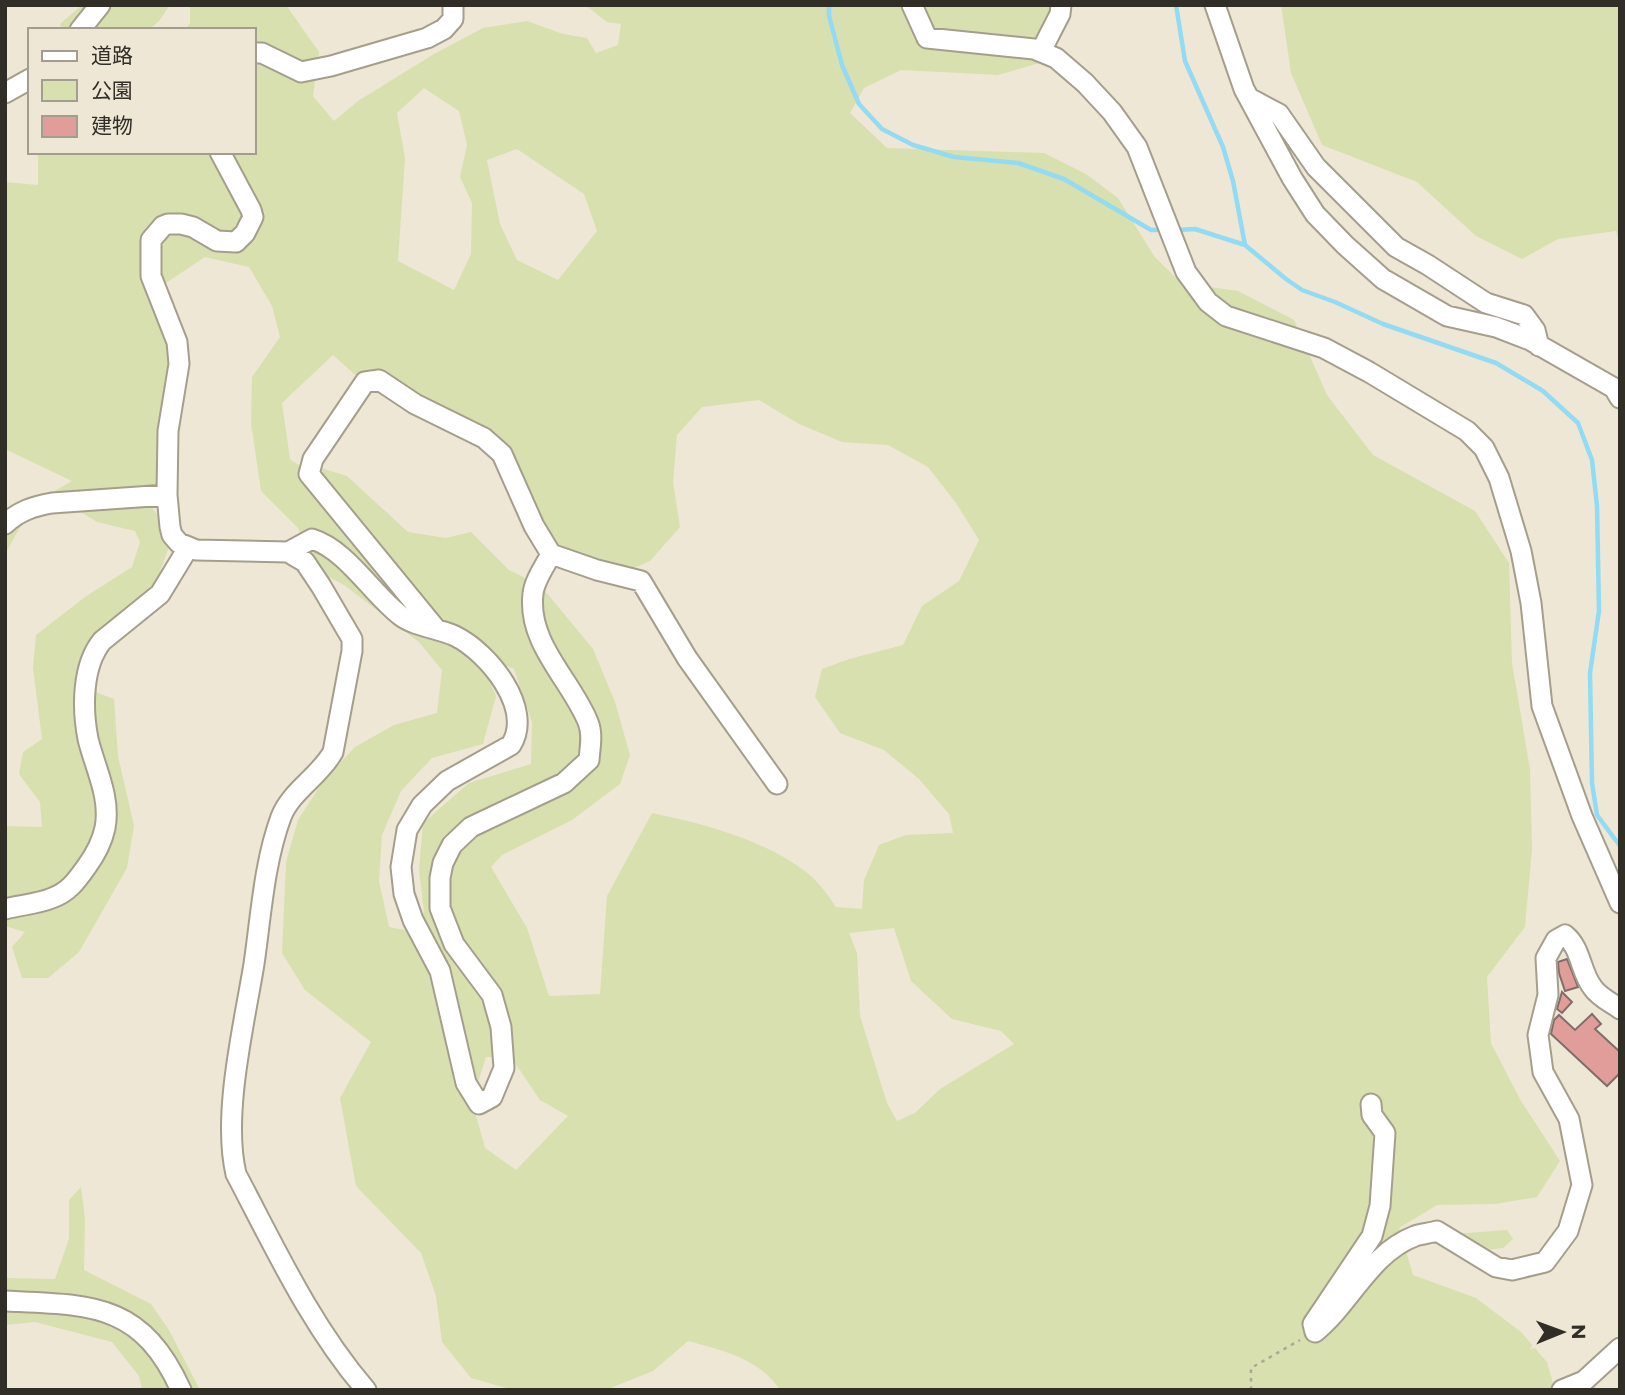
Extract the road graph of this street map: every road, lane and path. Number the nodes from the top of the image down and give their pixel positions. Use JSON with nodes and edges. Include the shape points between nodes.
{"nodes":[{"id":1,"x":100,"y":5,"type":"edge"},
{"id":2,"x":453,"y":5,"type":"edge"},
{"id":3,"x":912,"y":5,"type":"edge"},
{"id":4,"x":1061,"y":5,"type":"edge"},
{"id":5,"x":1214,"y":5,"type":"edge"},
{"id":6,"x":82,"y":28,"type":"edge"},
{"id":7,"x":1041,"y":51,"type":"junction"},
{"id":8,"x":256,"y":53,"type":"edge"},
{"id":9,"x":28,"y":80,"type":"edge"},
{"id":10,"x":5,"y":93,"type":"edge"},
{"id":11,"x":1249,"y":98,"type":"junction"},
{"id":12,"x":221,"y":154,"type":"edge"},
{"id":13,"x":1539,"y":346,"type":"junction"},
{"id":14,"x":1620,"y":398,"type":"edge"},
{"id":15,"x":167,"y":495,"type":"junction"},
{"id":16,"x":5,"y":524,"type":"edge"},
{"id":17,"x":188,"y":548,"type":"junction"},
{"id":18,"x":288,"y":552,"type":"junction"},
{"id":19,"x":551,"y":554,"type":"junction"},
{"id":20,"x":436,"y":630,"type":"junction"},
{"id":21,"x":777,"y":784,"type":"dead end"},
{"id":22,"x":1620,"y":903,"type":"edge"},
{"id":23,"x":5,"y":909,"type":"edge"},
{"id":24,"x":1620,"y":1009,"type":"edge"},
{"id":25,"x":1371,"y":1104,"type":"dead end"},
{"id":26,"x":5,"y":1301,"type":"edge"},
{"id":27,"x":1315,"y":1332,"type":"junction"},
{"id":28,"x":1620,"y":1348,"type":"edge"},
{"id":29,"x":181,"y":1390,"type":"edge"},
{"id":30,"x":366,"y":1390,"type":"edge"},
{"id":31,"x":1251,"y":1390,"type":"edge"},
{"id":32,"x":1562,"y":1390,"type":"edge"}],
"edges":[{"from":1,"to":6,"type":"street"},
{"from":2,"to":8,"type":"street","via":[[453,19],[444,29],[331,66],[301,72]]},
{"from":3,"to":7,"type":"street","via":[[926,38]]},
{"from":4,"to":7,"type":"street"},
{"from":5,"to":11,"type":"street"},
{"from":7,"to":22,"type":"street","via":[[1085,83],[1137,147],[1186,272],[1208,302],[1226,316],[1324,348],[1467,431],[1484,448],[1499,478],[1521,551],[1542,706]]},
{"from":9,"to":10,"type":"street"},
{"from":11,"to":13,"type":"street","via":[[1279,114],[1316,167],[1396,247],[1486,303],[1524,315]]},
{"from":11,"to":13,"type":"street","via":[[1315,214],[1382,279],[1447,316],[1496,327]]},
{"from":12,"to":15,"type":"street","via":[[251,210],[253,217],[245,233],[236,242],[217,241],[193,227],[168,224],[151,240],[152,276],[177,342],[179,364],[168,431]]},
{"from":13,"to":14,"type":"street","via":[[1614,388]]},
{"from":15,"to":16,"type":"street","via":[[34,506]]},
{"from":15,"to":17,"type":"street","via":[[172,535]]},
{"from":17,"to":18,"type":"street"},
{"from":17,"to":23,"type":"street","via":[[160,594],[94,651],[86,676],[87,730],[104,791],[105,827],[96,853],[74,886],[52,899]]},
{"from":18,"to":20,"type":"street","via":[[312,539],[320,542],[402,617]]},
{"from":18,"to":30,"type":"street","via":[[305,562],[321,586],[352,639],[352,651],[333,752],[288,804],[267,876],[233,1100],[231,1155],[236,1174],[314,1319]]},
{"from":19,"to":20,"type":"street","via":[[502,454],[484,438],[415,404],[379,380],[365,382],[313,459],[309,474]]},
{"from":19,"to":20,"type":"street","via":[[533,592],[533,619],[588,723],[589,760],[564,783],[471,827],[452,845],[440,878],[440,908],[454,944],[492,995],[501,1027],[504,1068],[492,1097],[479,1104],[466,1083],[439,971],[408,907],[401,867],[407,830],[422,805],[447,781],[511,745],[516,736],[515,706],[494,669],[464,642]]},
{"from":19,"to":21,"type":"street","via":[[641,581],[687,658]]},
{"from":24,"to":27,"type":"street","via":[[1593,988],[1576,944],[1565,935],[1556,940],[1546,958],[1548,995],[1538,1035],[1543,1072],[1569,1119],[1582,1185],[1568,1231],[1545,1262],[1512,1270],[1496,1267],[1437,1231],[1415,1236],[1387,1252],[1331,1320]]},
{"from":25,"to":27,"type":"street","via":[[1372,1115],[1385,1133],[1380,1206],[1372,1236],[1313,1324]]},
{"from":26,"to":29,"type":"street","via":[[92,1307],[122,1318],[145,1334]]},
{"from":27,"to":31,"type":"path","via":[[1251,1368]]},
{"from":28,"to":32,"type":"street","via":[[1584,1381]]}]}
